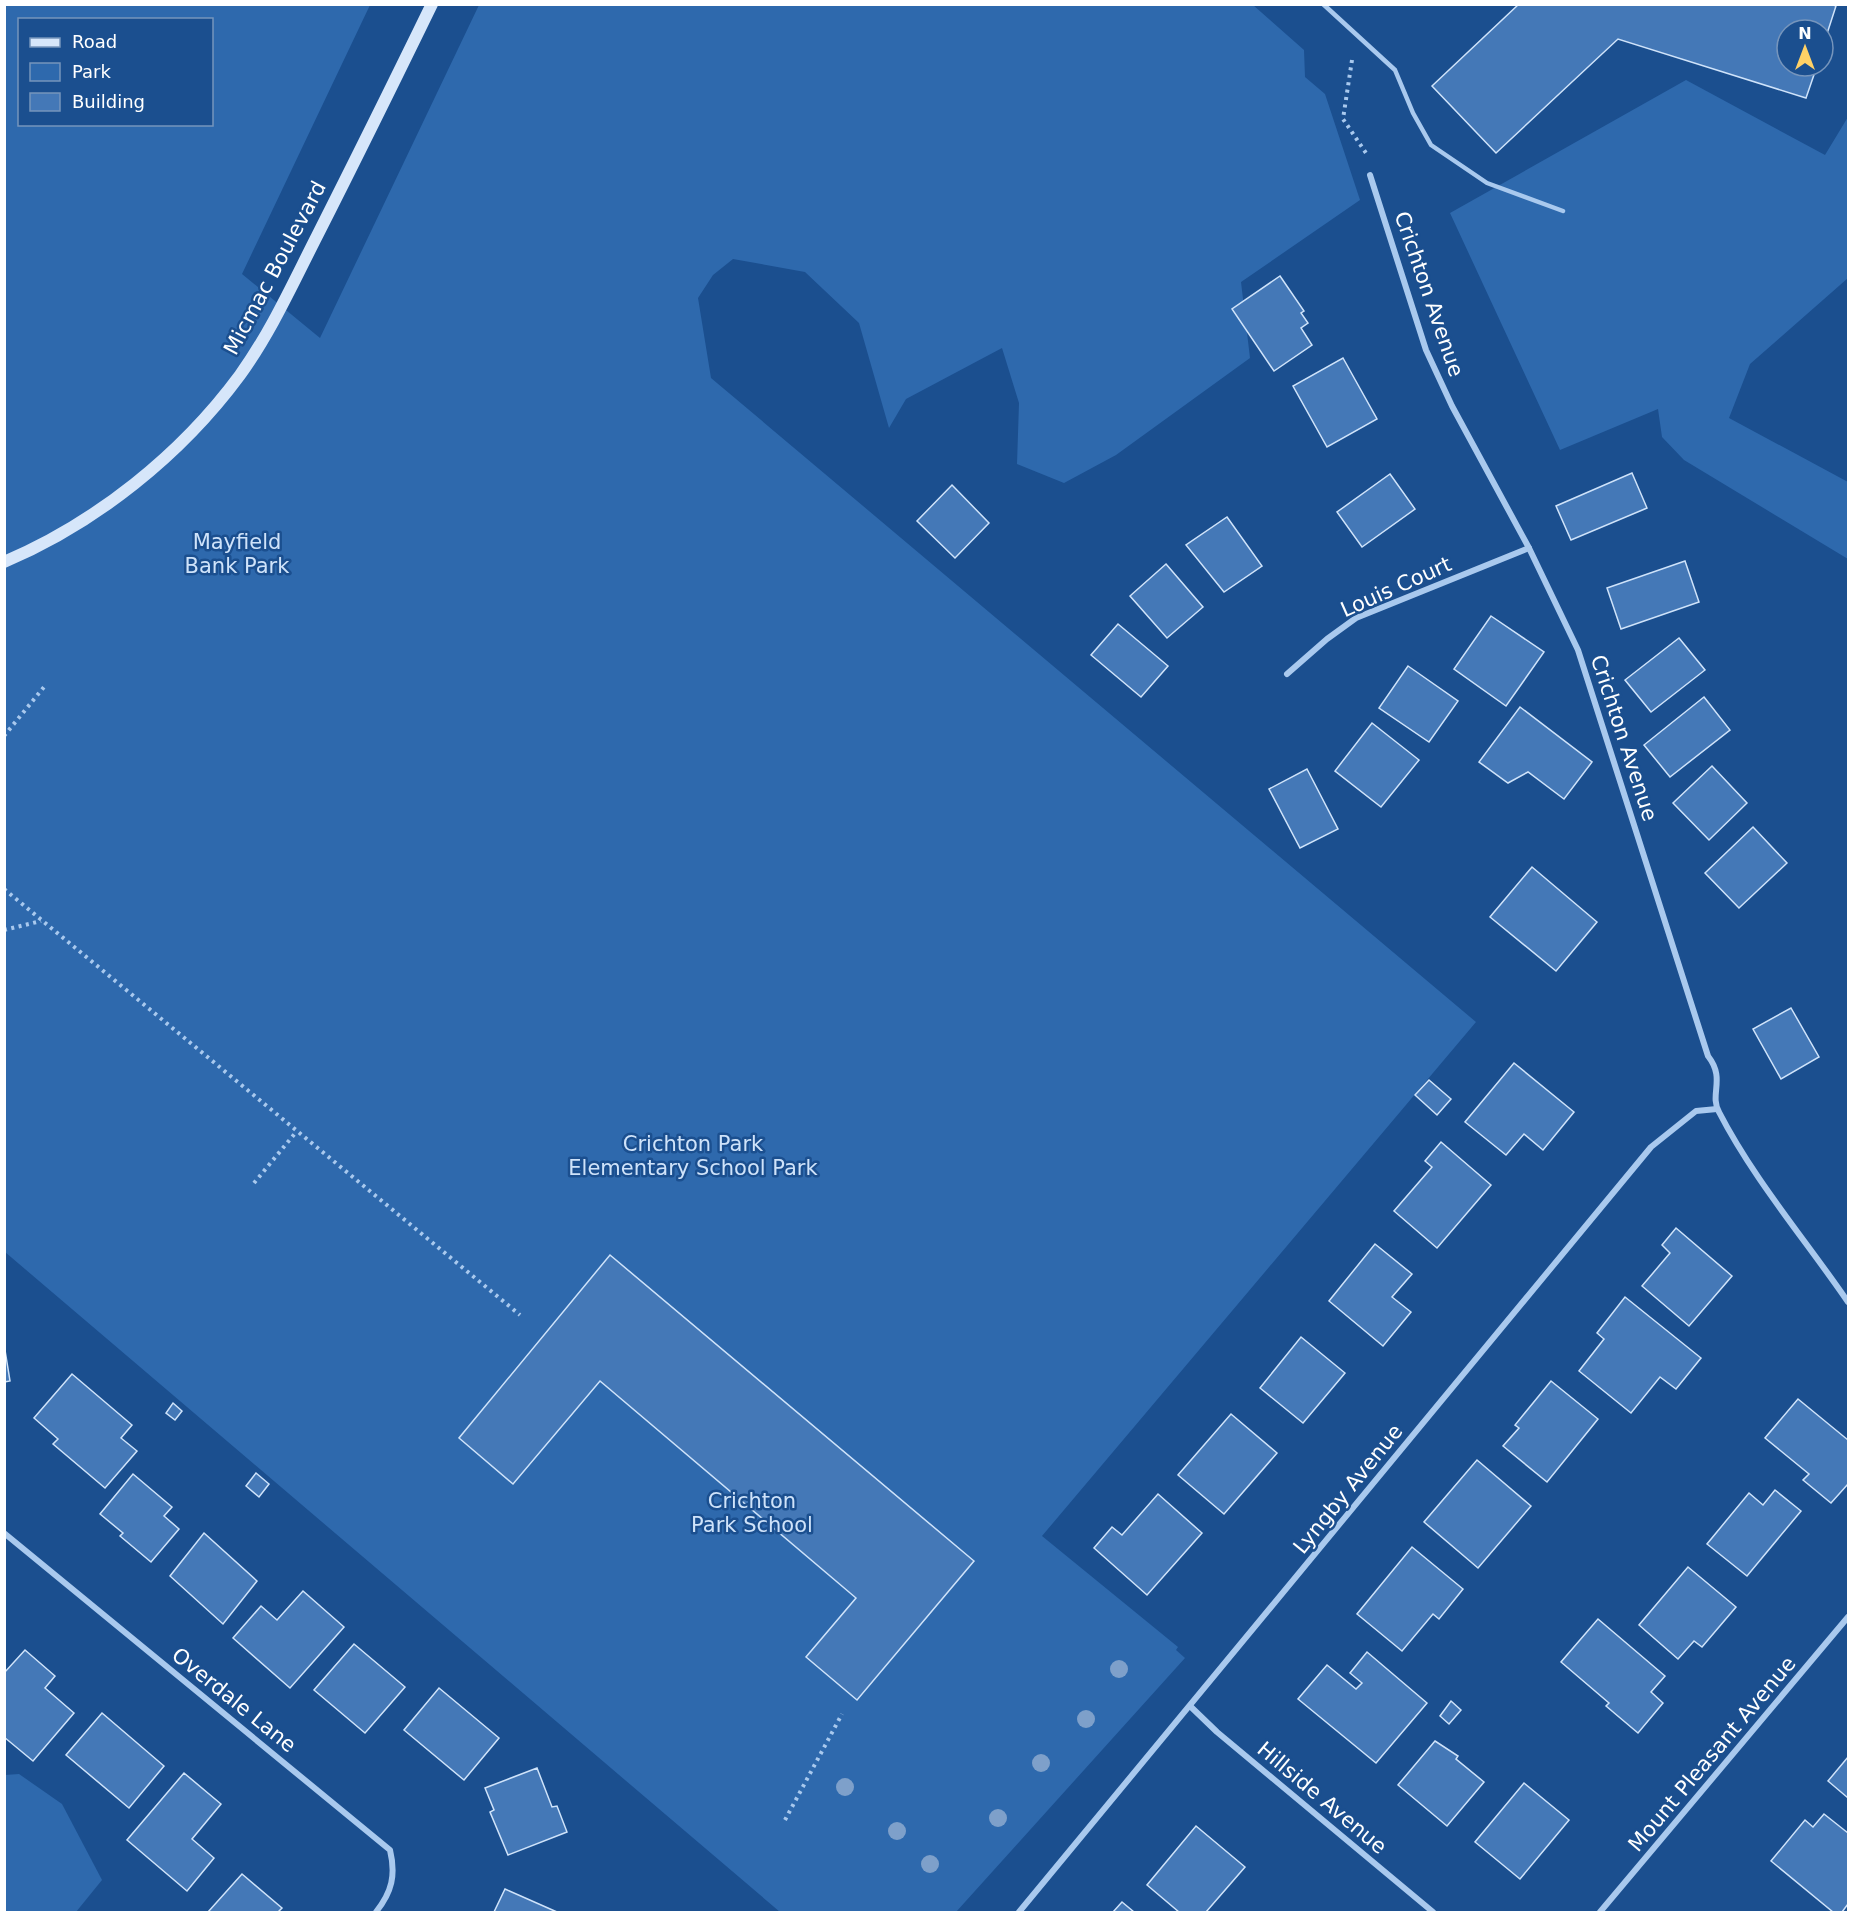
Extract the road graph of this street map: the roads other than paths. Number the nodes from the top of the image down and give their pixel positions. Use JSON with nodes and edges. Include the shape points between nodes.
{"nodes":[{"id":1,"x":432,"y":4,"type":"edge"},
{"id":2,"x":1323,"y":4,"type":"edge"},
{"id":3,"x":1371,"y":175,"type":"road end"},
{"id":4,"x":1563,"y":211,"type":"dead end"},
{"id":5,"x":1529,"y":548,"type":"junction"},
{"id":6,"x":4,"y":562,"type":"edge"},
{"id":7,"x":1287,"y":674,"type":"dead end"},
{"id":8,"x":1717,"y":1109,"type":"junction"},
{"id":9,"x":1848,"y":1302,"type":"edge"},
{"id":10,"x":4,"y":1533,"type":"edge"},
{"id":11,"x":1848,"y":1617,"type":"edge"},
{"id":12,"x":1190,"y":1706,"type":"junction"},
{"id":13,"x":376,"y":1912,"type":"edge"},
{"id":14,"x":1019,"y":1912,"type":"edge"},
{"id":15,"x":1433,"y":1912,"type":"edge"},
{"id":16,"x":1600,"y":1912,"type":"edge"}],
"edges":[{"from":1,"to":6,"type":"street","name":"Micmac Boulevard","via":[[290,288],[240,374],[196,426],[106,506],[61,535]]},
{"from":2,"to":4,"type":"lane","via":[[1395,70],[1431,144],[1487,183]]},
{"from":3,"to":5,"type":"street","name":"Crichton Avenue","via":[[1426,350]]},
{"from":5,"to":7,"type":"street","name":"Louis Court","via":[[1356,618]]},
{"from":5,"to":8,"type":"street","name":"Crichton Avenue","via":[[1578,650],[1708,1056],[1717,1068]]},
{"from":8,"to":9,"type":"street","via":[[1768,1193]]},
{"from":8,"to":12,"type":"street","name":"Lyngby Avenue","via":[[1696,1111],[1651,1147]]},
{"from":10,"to":13,"type":"street","name":"Overdale Lane","via":[[390,1850],[395,1870],[391,1890]]},
{"from":11,"to":16,"type":"street","name":"Mount Pleasant Avenue"},
{"from":12,"to":14,"type":"street","name":"Lyngby Avenue"},
{"from":12,"to":15,"type":"street","name":"Hillside Avenue"}]}
